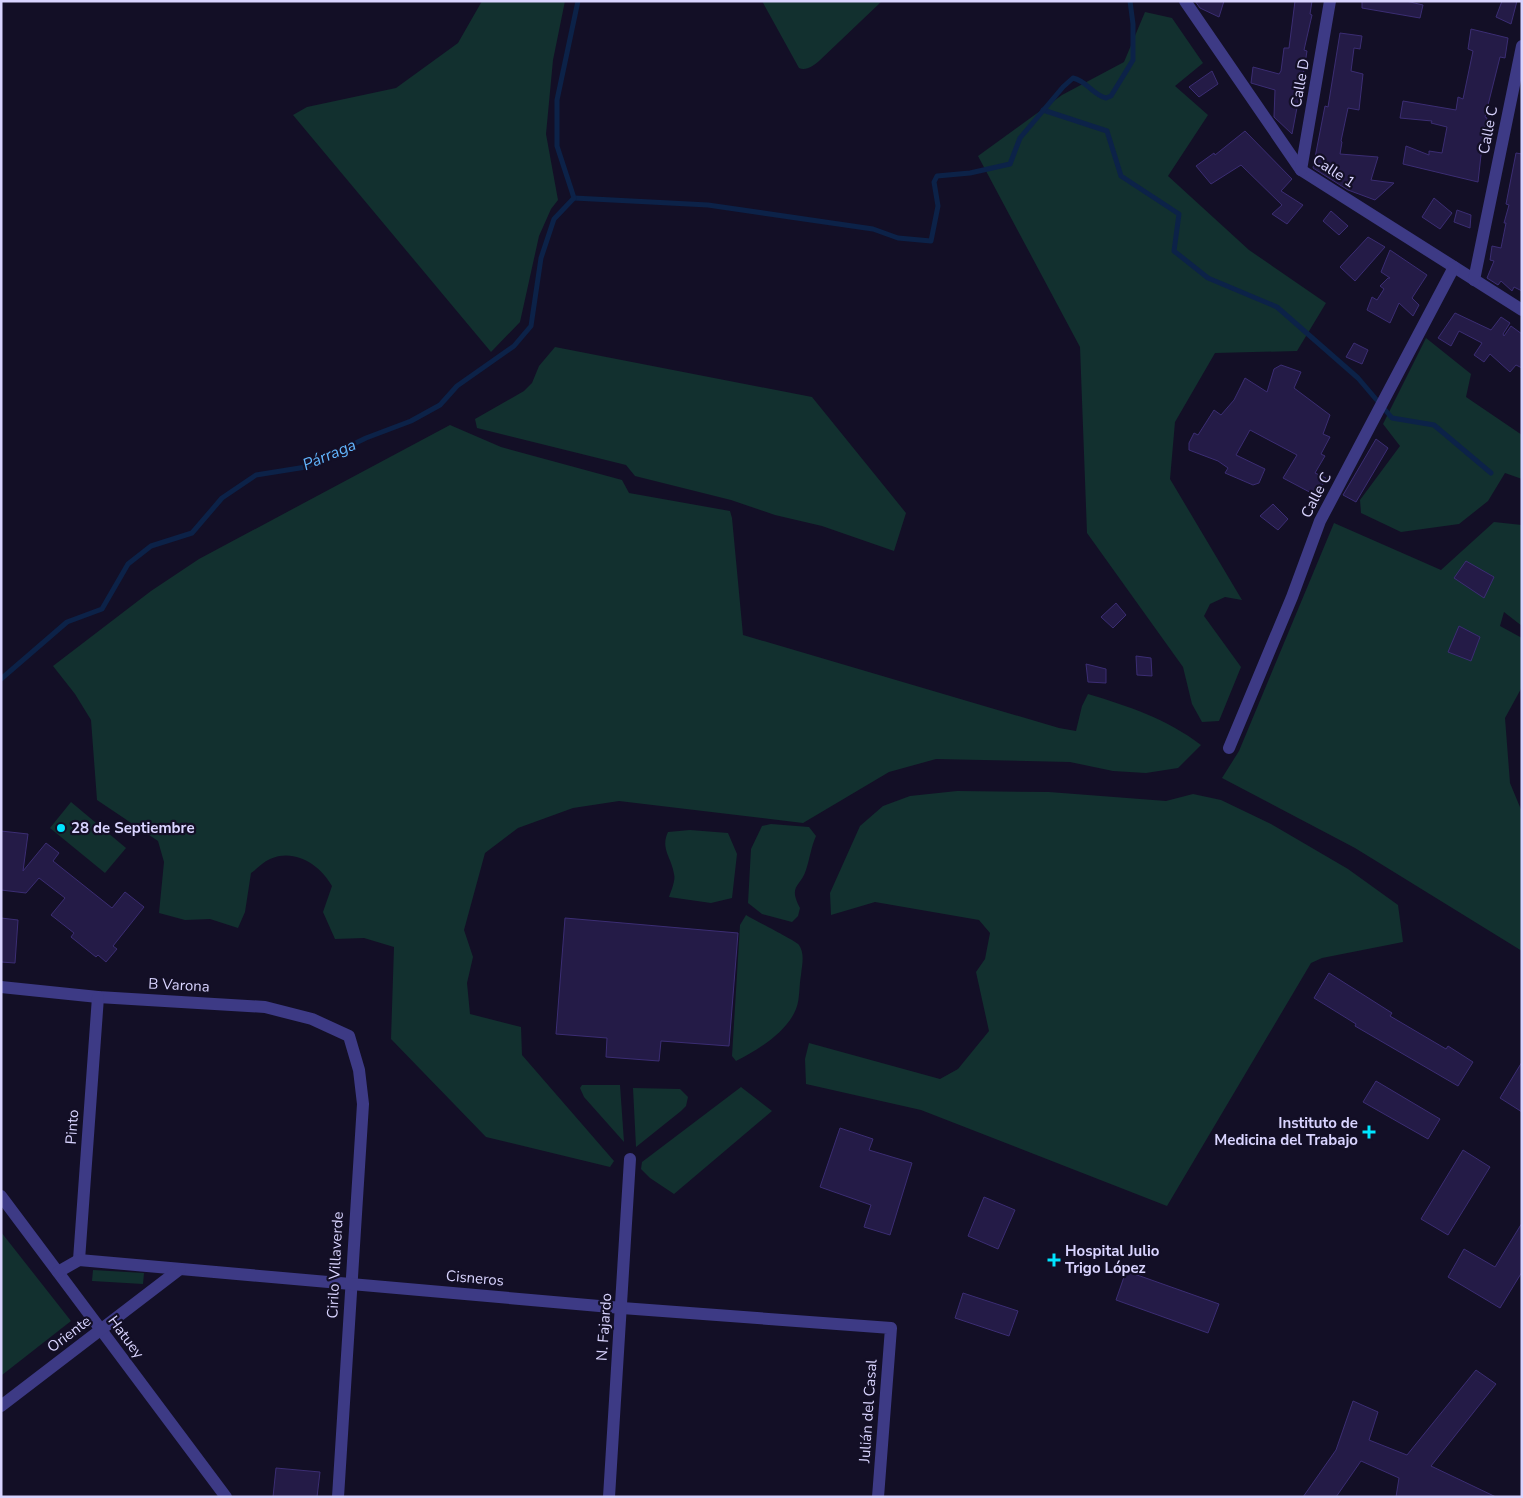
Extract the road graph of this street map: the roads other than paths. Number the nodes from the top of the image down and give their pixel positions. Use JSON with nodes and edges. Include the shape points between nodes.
{"nodes":[{"id":1,"x":1185,"y":1,"type":"edge"},
{"id":2,"x":1330,"y":1,"type":"edge"},
{"id":3,"x":1522,"y":46,"type":"edge"},
{"id":4,"x":1301,"y":170,"type":"junction"},
{"id":5,"x":1454,"y":267,"type":"junction"},
{"id":6,"x":1474,"y":280,"type":"junction"},
{"id":7,"x":1522,"y":310,"type":"edge"},
{"id":8,"x":1228,"y":748,"type":"dead end"},
{"id":9,"x":1,"y":987,"type":"edge"},
{"id":10,"x":98,"y":996,"type":"junction"},
{"id":11,"x":349,"y":1036,"type":"joint"},
{"id":12,"x":630,"y":1159,"type":"dead end"},
{"id":13,"x":1,"y":1196,"type":"edge"},
{"id":14,"x":79,"y":1260,"type":"junction"},
{"id":15,"x":180,"y":1269,"type":"junction"},
{"id":16,"x":58,"y":1272,"type":"junction"},
{"id":17,"x":350,"y":1284,"type":"junction"},
{"id":18,"x":622,"y":1308,"type":"junction"},
{"id":19,"x":891,"y":1328,"type":"joint"},
{"id":20,"x":100,"y":1331,"type":"junction"},
{"id":21,"x":1,"y":1406,"type":"edge"},
{"id":22,"x":226,"y":1497,"type":"edge"},
{"id":23,"x":338,"y":1497,"type":"edge"},
{"id":24,"x":609,"y":1497,"type":"edge"},
{"id":25,"x":878,"y":1497,"type":"edge"}],
"edges":[{"from":1,"to":4,"type":"street","name":"Calle 1"},
{"from":2,"to":4,"type":"street","name":"Calle D"},
{"from":3,"to":6,"type":"street","name":"Calle C"},
{"from":4,"to":5,"type":"street","name":"Calle 1"},
{"from":5,"to":6,"type":"street","name":"Calle 1"},
{"from":5,"to":8,"type":"street","name":"Calle C","via":[[1320,522]]},
{"from":6,"to":7,"type":"street","name":"Calle 1"},
{"from":9,"to":10,"type":"street","name":"B Varona"},
{"from":10,"to":11,"type":"street","name":"B Varona","via":[[265,1007],[312,1018]]},
{"from":10,"to":14,"type":"street","name":"Pinto"},
{"from":11,"to":17,"type":"street","name":"Cirilo Villaverde","via":[[360,1070],[362,1104]]},
{"from":12,"to":18,"type":"street","name":"N. Fajardo"},
{"from":13,"to":16,"type":"street","name":"Hatuey"},
{"from":14,"to":15,"type":"street","name":"Cisneros"},
{"from":14,"to":16,"type":"street"},
{"from":15,"to":17,"type":"street","name":"Cisneros"},
{"from":15,"to":20,"type":"street","name":"Oriente"},
{"from":16,"to":20,"type":"street","name":"Hatuey"},
{"from":17,"to":18,"type":"street","name":"Cisneros"},
{"from":17,"to":23,"type":"street","name":"Cirilo Villaverde"},
{"from":18,"to":19,"type":"street","name":"Cisneros"},
{"from":18,"to":24,"type":"street","name":"N. Fajardo"},
{"from":19,"to":25,"type":"street","name":"Julián del Casal"},
{"from":20,"to":21,"type":"street","name":"Oriente"},
{"from":20,"to":22,"type":"street","name":"Hatuey"}]}
